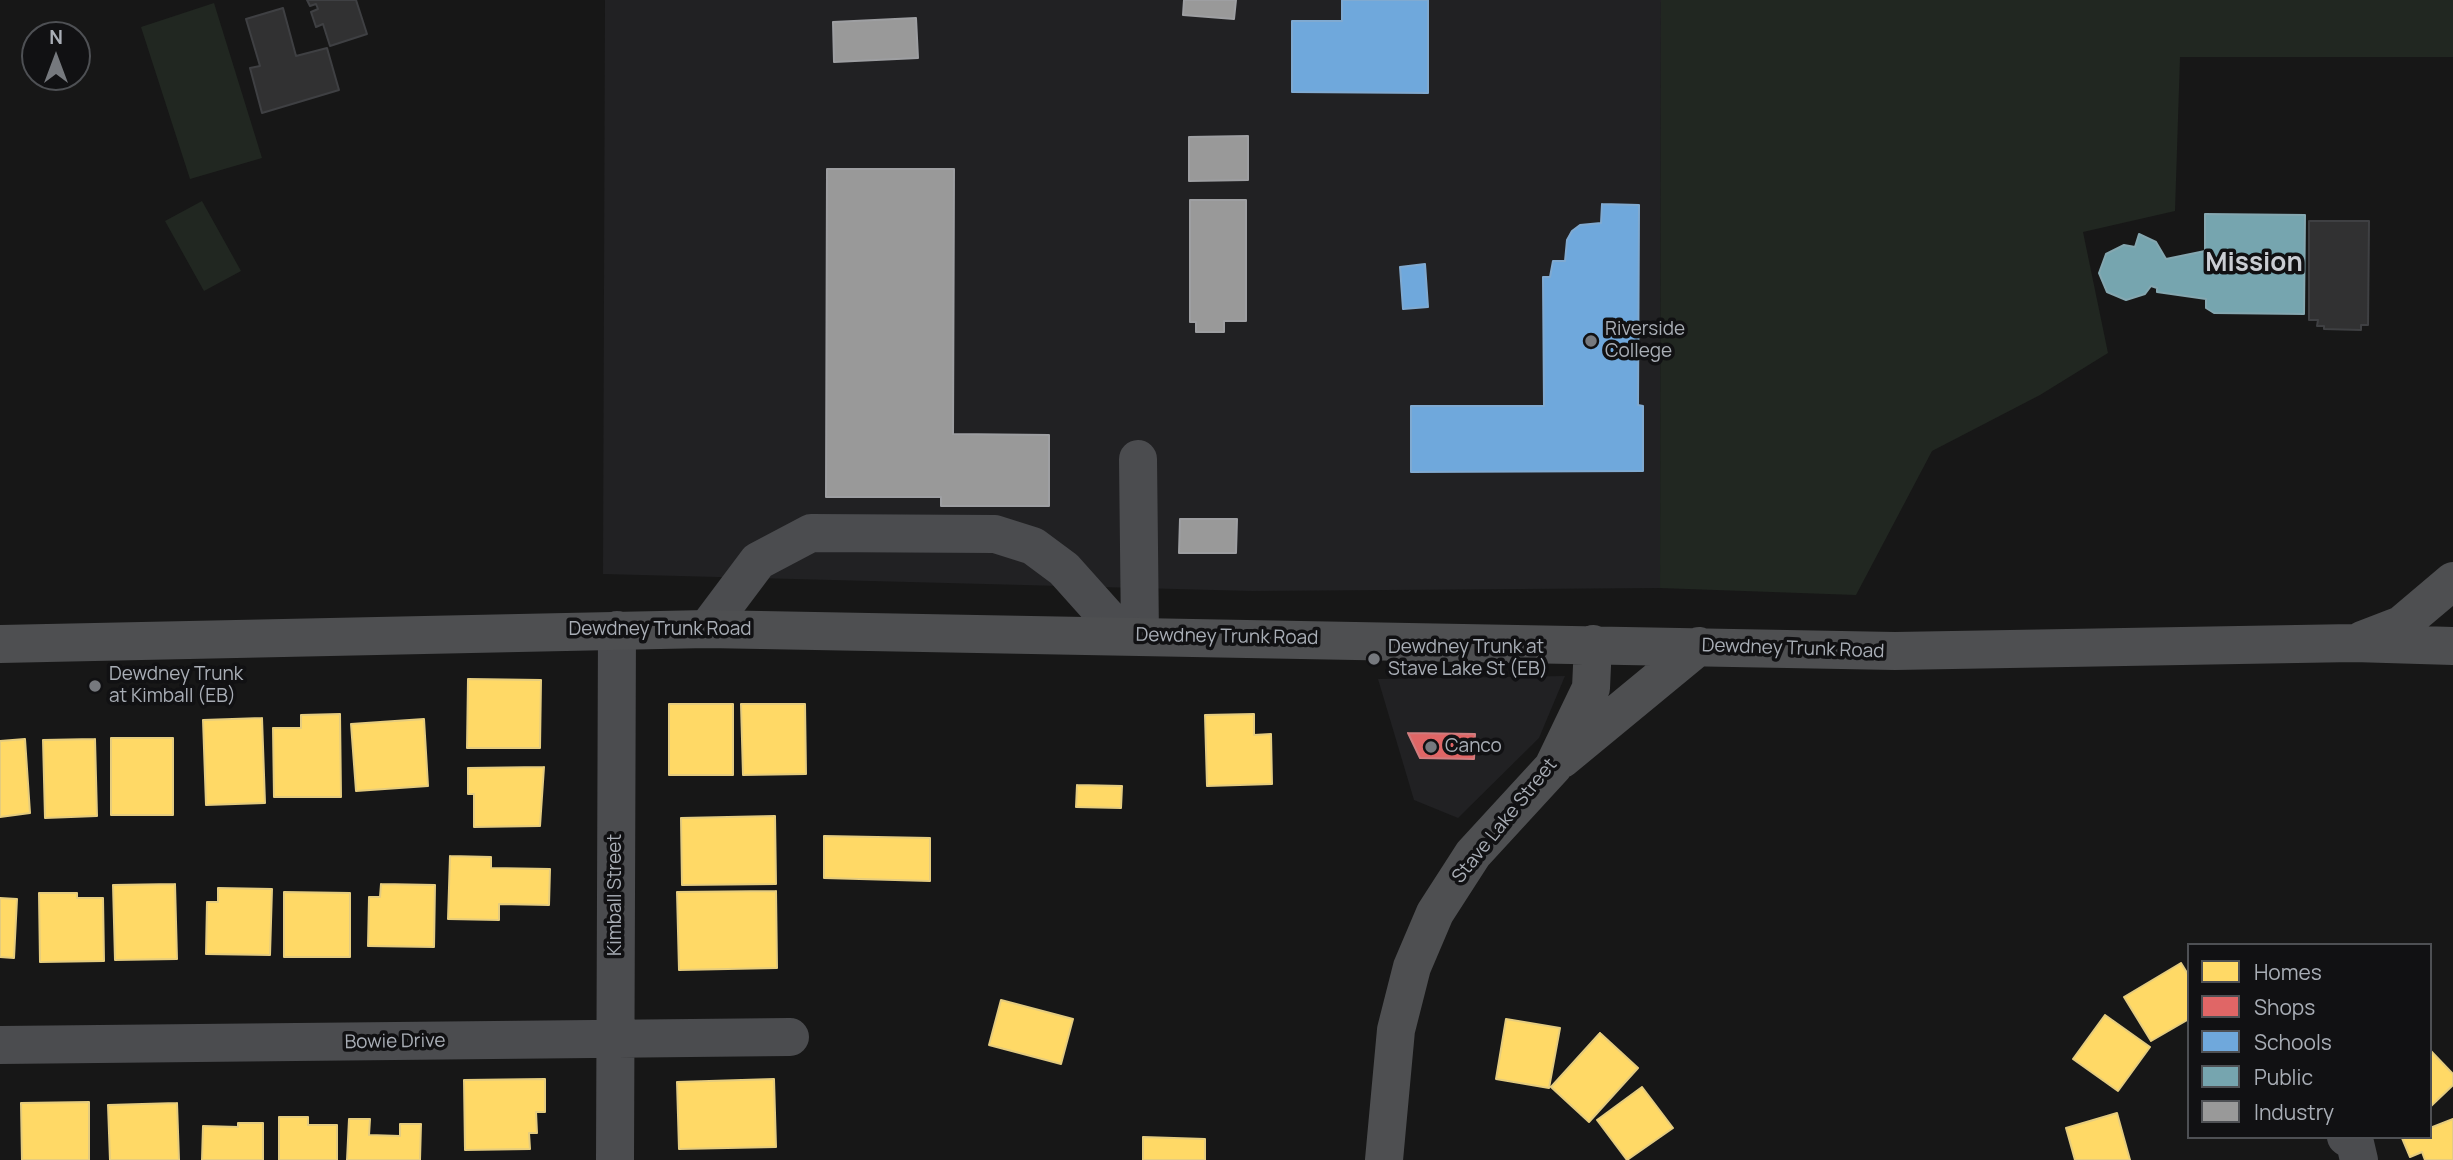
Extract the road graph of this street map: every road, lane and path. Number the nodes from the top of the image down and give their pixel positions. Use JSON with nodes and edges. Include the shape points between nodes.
{"nodes":[{"id":1,"x":1138,"y":460,"type":"dead end"},
{"id":2,"x":2453,"y":580,"type":"edge"},
{"id":3,"x":707,"y":629,"type":"junction"},
{"id":4,"x":617,"y":630,"type":"junction"},
{"id":5,"x":1132,"y":636,"type":"junction"},
{"id":6,"x":0,"y":643,"type":"edge"},
{"id":7,"x":2354,"y":643,"type":"junction"},
{"id":8,"x":1593,"y":644,"type":"junction"},
{"id":9,"x":1699,"y":646,"type":"junction"},
{"id":10,"x":2453,"y":646,"type":"edge"},
{"id":11,"x":1553,"y":767,"type":"junction"},
{"id":12,"x":790,"y":1037,"type":"dead end"},
{"id":13,"x":616,"y":1040,"type":"junction"},
{"id":14,"x":0,"y":1045,"type":"edge"},
{"id":15,"x":2349,"y":1139,"type":"edge"},
{"id":16,"x":615,"y":1160,"type":"edge"},
{"id":17,"x":1384,"y":1160,"type":"edge"},
{"id":18,"x":2359,"y":1160,"type":"edge"}],
"edges":[{"from":1,"to":5,"type":"street"},
{"from":2,"to":7,"type":"main road","via":[[2401,625]]},
{"from":3,"to":4,"type":"main road","name":"Dewdney Trunk Road"},
{"from":3,"to":5,"type":"main road","name":"Dewdney Trunk Road"},
{"from":3,"to":5,"type":"street","via":[[758,561],[811,533],[995,534],[1033,546]]},
{"from":4,"to":6,"type":"main road","name":"Dewdney Trunk Road"},
{"from":4,"to":13,"type":"street","name":"Kimball Street"},
{"from":5,"to":8,"type":"main road","name":"Dewdney Trunk Road"},
{"from":7,"to":9,"type":"main road","name":"Dewdney Trunk Road","via":[[1895,652]]},
{"from":7,"to":10,"type":"main road","name":"Dewdney Trunk Road"},
{"from":8,"to":9,"type":"main road","name":"Dewdney Trunk Road"},
{"from":8,"to":11,"type":"main road","name":"Stave Lake Street","via":[[1591,688]]},
{"from":9,"to":11,"type":"main road"},
{"from":11,"to":17,"type":"main road","name":"Stave Lake Street","via":[[1474,854],[1436,913],[1417,956],[1396,1030]]},
{"from":12,"to":13,"type":"street","name":"Bowie Drive"},
{"from":13,"to":14,"type":"street","name":"Bowie Drive"},
{"from":13,"to":16,"type":"street","name":"Kimball Street"},
{"from":15,"to":18,"type":"street","via":[[2355,1143]]}]}
